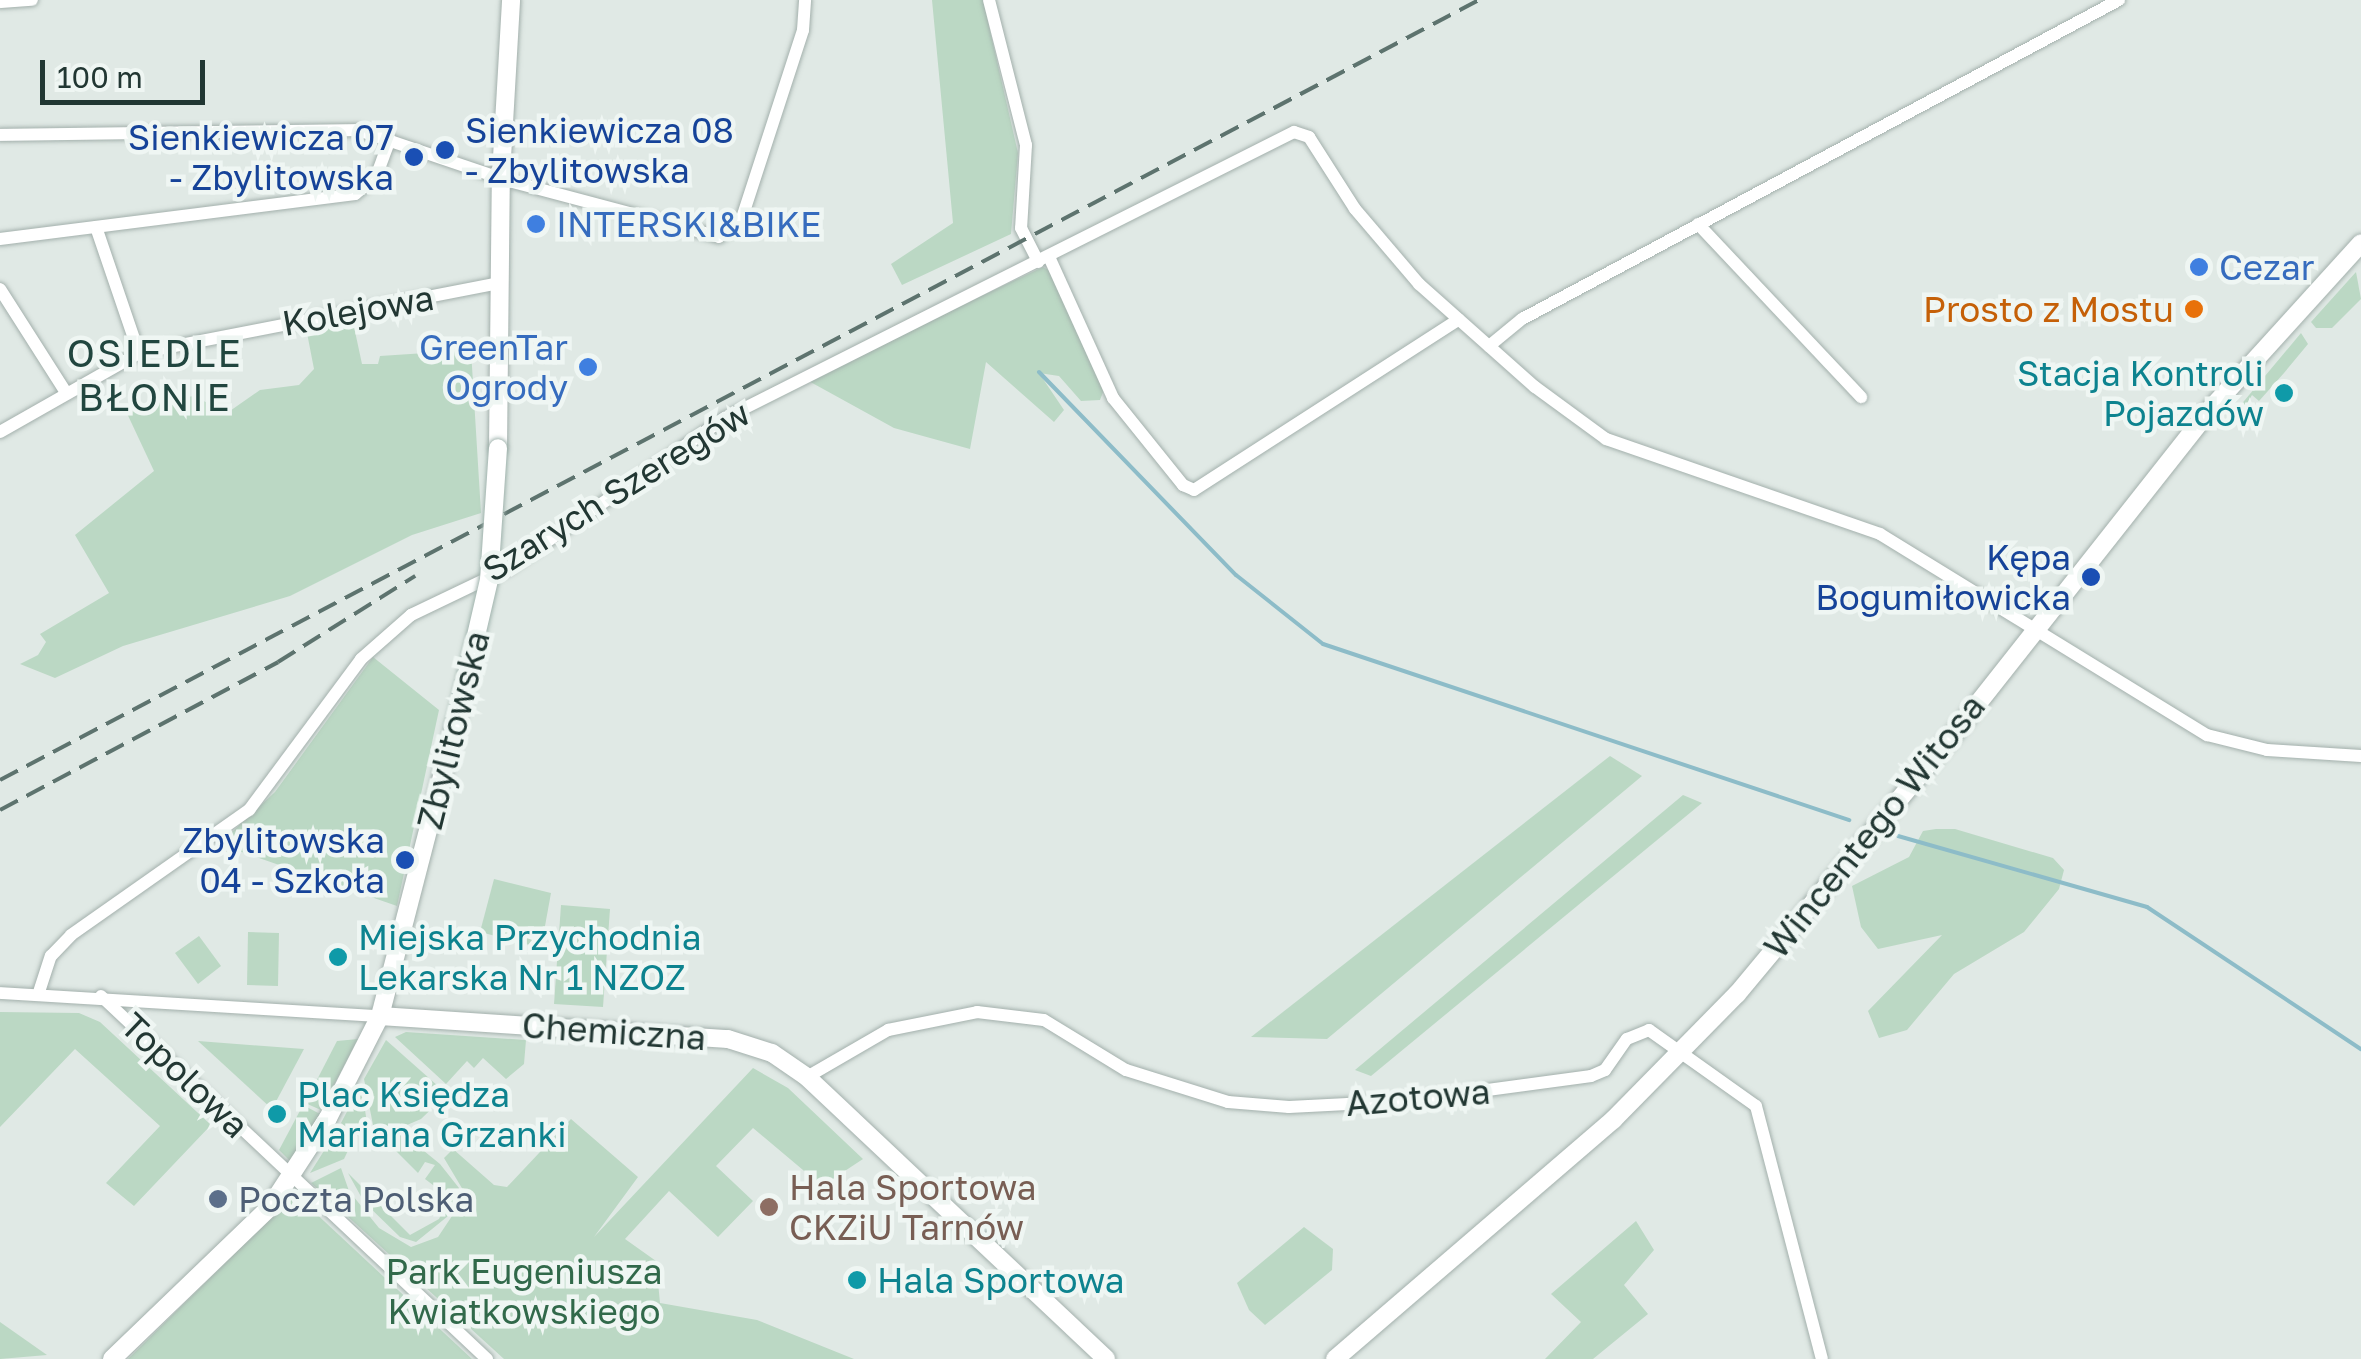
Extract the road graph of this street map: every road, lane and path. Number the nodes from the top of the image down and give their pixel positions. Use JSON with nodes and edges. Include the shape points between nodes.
{"nodes":[{"id":1,"x":32,"y":0,"type":"edge"},
{"id":2,"x":511,"y":0,"type":"edge"},
{"id":3,"x":805,"y":0,"type":"edge"},
{"id":4,"x":989,"y":0,"type":"edge"},
{"id":5,"x":2118,"y":0,"type":"edge"},
{"id":6,"x":0,"y":2,"type":"edge"},
{"id":7,"x":0,"y":135,"type":"edge"},
{"id":8,"x":390,"y":139,"type":"junction"},
{"id":9,"x":500,"y":175,"type":"junction"},
{"id":10,"x":1698,"y":224,"type":"junction"},
{"id":11,"x":96,"y":227,"type":"junction"},
{"id":12,"x":0,"y":240,"type":"edge"},
{"id":13,"x":2361,"y":243,"type":"edge"},
{"id":14,"x":1044,"y":260,"type":"junction"},
{"id":15,"x":499,"y":284,"type":"junction"},
{"id":16,"x":0,"y":290,"type":"edge"},
{"id":17,"x":1459,"y":319,"type":"junction"},
{"id":18,"x":1490,"y":346,"type":"junction"},
{"id":19,"x":138,"y":352,"type":"junction"},
{"id":20,"x":65,"y":391,"type":"junction"},
{"id":21,"x":1861,"y":397,"type":"dead end"},
{"id":22,"x":0,"y":432,"type":"edge"},
{"id":23,"x":2032,"y":629,"type":"junction"},
{"id":24,"x":2361,"y":756,"type":"edge"},
{"id":25,"x":39,"y":992,"type":"junction"},
{"id":26,"x":0,"y":993,"type":"edge"},
{"id":27,"x":101,"y":996,"type":"junction"},
{"id":28,"x":380,"y":1016,"type":"junction"},
{"id":29,"x":1681,"y":1052,"type":"junction"},
{"id":30,"x":807,"y":1077,"type":"junction"},
{"id":31,"x":292,"y":1178,"type":"junction"},
{"id":32,"x":112,"y":1359,"type":"edge"},
{"id":33,"x":487,"y":1359,"type":"edge"},
{"id":34,"x":1106,"y":1359,"type":"edge"},
{"id":35,"x":1335,"y":1359,"type":"edge"},
{"id":36,"x":1822,"y":1359,"type":"edge"}],
"edges":[{"from":1,"to":6,"type":"street"},
{"from":2,"to":9,"type":"street","name":"Zbylitowska"},
{"from":3,"to":9,"type":"street","via":[[803,30],[780,103],[741,221],[730,232],[707,236]]},
{"from":4,"to":14,"type":"street","via":[[1026,145],[1021,228]]},
{"from":5,"to":10,"type":"street"},
{"from":7,"to":8,"type":"street","via":[[333,127]]},
{"from":8,"to":9,"type":"street"},
{"from":8,"to":11,"type":"street","via":[[376,176],[355,194]]},
{"from":9,"to":15,"type":"street","name":"Zbylitowska"},
{"from":10,"to":18,"type":"street","via":[[1522,319]]},
{"from":10,"to":21,"type":"street"},
{"from":11,"to":12,"type":"street"},
{"from":11,"to":19,"type":"street"},
{"from":13,"to":23,"type":"street","name":"Wincentego Witosa","via":[[2208,414]]},
{"from":14,"to":17,"type":"street","name":"Szarych Szeregów","via":[[1301,132],[1382,244]]},
{"from":14,"to":17,"type":"street","via":[[1113,398],[1194,490]]},
{"from":14,"to":25,"type":"street","name":"Szarych Szeregów","via":[[725,418],[523,559],[410,615],[361,659],[249,810],[71,935],[51,956]]},
{"from":15,"to":19,"type":"street","name":"Kolejowa"},
{"from":15,"to":28,"type":"street","name":"Zbylitowska","bridge":true,"via":[[498,448],[488,580]]},
{"from":16,"to":20,"type":"street"},
{"from":17,"to":18,"type":"street"},
{"from":18,"to":23,"type":"street","via":[[1575,419],[1621,447],[1880,534]]},
{"from":19,"to":20,"type":"street","name":"Kolejowa"},
{"from":20,"to":22,"type":"street","name":"Kolejowa"},
{"from":23,"to":24,"type":"street","via":[[2207,735],[2267,750]]},
{"from":23,"to":29,"type":"street","name":"Wincentego Witosa","via":[[1942,749]]},
{"from":25,"to":26,"type":"street","name":"Chemiczna"},
{"from":25,"to":27,"type":"street","name":"Chemiczna"},
{"from":27,"to":28,"type":"street","name":"Chemiczna"},
{"from":27,"to":31,"type":"street","name":"Topolowa"},
{"from":28,"to":30,"type":"street","name":"Chemiczna","via":[[728,1039],[772,1052]]},
{"from":28,"to":31,"type":"street","name":"Zbylitowska"},
{"from":29,"to":30,"type":"street","name":"Azotowa","via":[[1649,1030],[1627,1039],[1605,1070],[1557,1082],[1406,1101],[1246,1106],[1126,1070],[1044,1020],[977,1012],[888,1030]]},
{"from":29,"to":35,"type":"street","name":"Wincentego Witosa","via":[[1552,1176]]},
{"from":29,"to":36,"type":"street","name":"Azotowa","via":[[1740,1091],[1766,1126],[1795,1272]]},
{"from":30,"to":34,"type":"street","name":"Chemiczna"},
{"from":31,"to":32,"type":"street","name":"Zbylitowska"},
{"from":31,"to":33,"type":"street","name":"Topolowa"}]}
